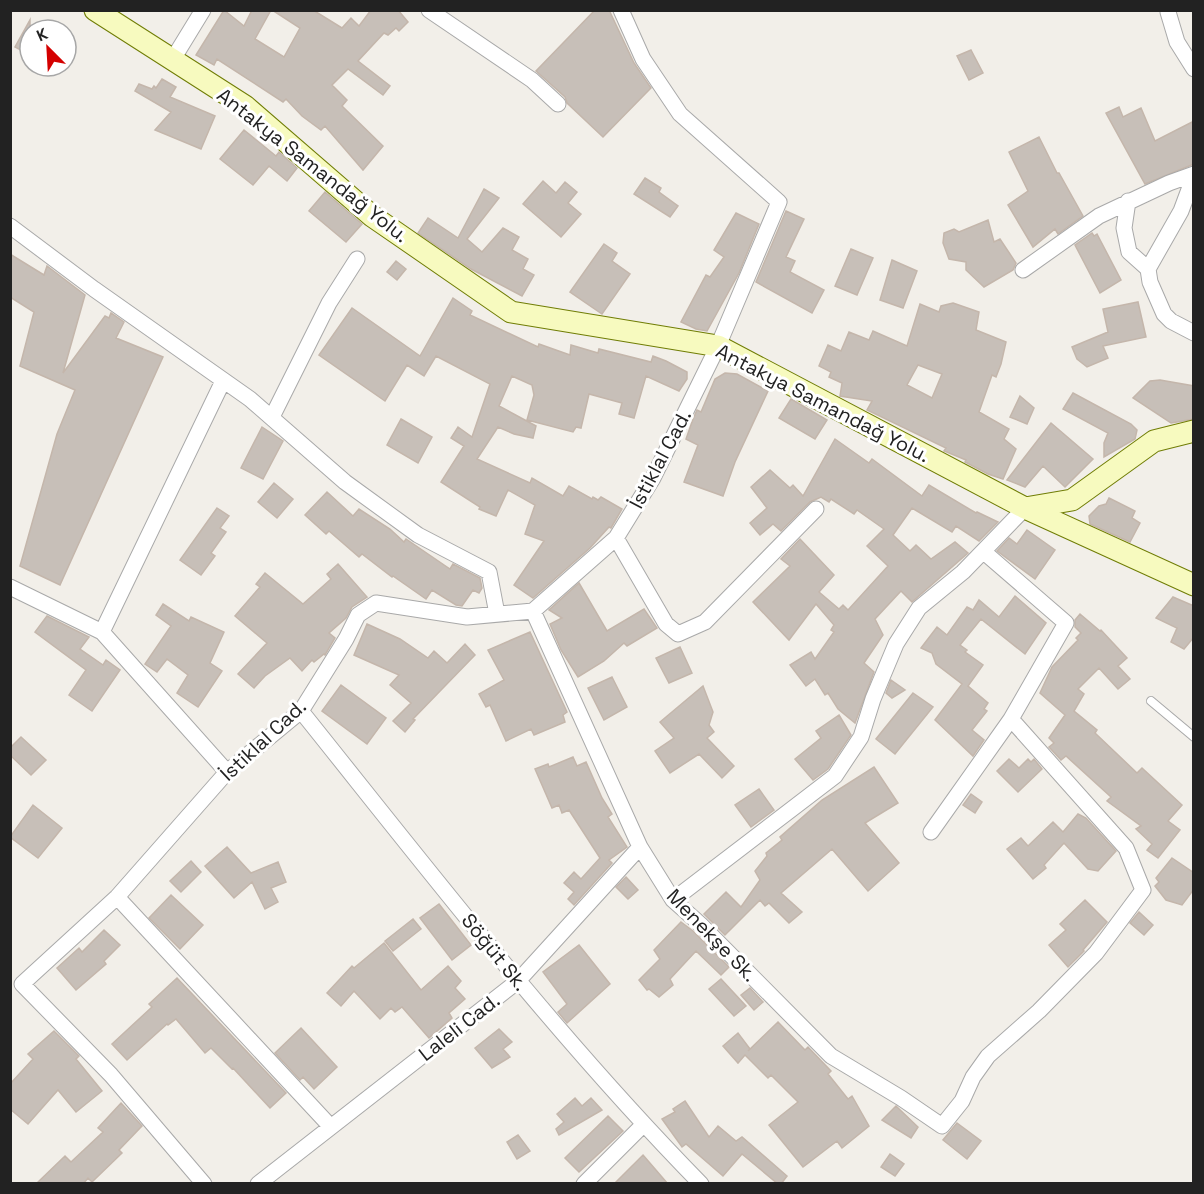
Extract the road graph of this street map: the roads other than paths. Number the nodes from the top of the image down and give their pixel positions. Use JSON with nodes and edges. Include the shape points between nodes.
{"nodes":[{"id":1,"x":94,"y":10,"type":"edge"},
{"id":2,"x":203,"y":10,"type":"edge"},
{"id":3,"x":429,"y":10,"type":"edge"},
{"id":4,"x":621,"y":10,"type":"edge"},
{"id":5,"x":1168,"y":12,"type":"dead end"},
{"id":6,"x":173,"y":59,"type":"junction"},
{"id":7,"x":1194,"y":69,"type":"edge"},
{"id":8,"x":558,"y":104,"type":"dead end"},
{"id":9,"x":1194,"y":175,"type":"edge"},
{"id":10,"x":1128,"y":201,"type":"junction"},
{"id":11,"x":10,"y":226,"type":"edge"},
{"id":12,"x":357,"y":259,"type":"dead end"},
{"id":13,"x":1148,"y":269,"type":"junction"},
{"id":14,"x":1023,"y":270,"type":"dead end"},
{"id":15,"x":1194,"y":333,"type":"edge"},
{"id":16,"x":718,"y":346,"type":"junction"},
{"id":17,"x":224,"y":381,"type":"junction"},
{"id":18,"x":272,"y":417,"type":"junction"},
{"id":19,"x":1194,"y":431,"type":"edge"},
{"id":20,"x":1025,"y":508,"type":"junction"},
{"id":21,"x":816,"y":509,"type":"dead end"},
{"id":22,"x":616,"y":538,"type":"junction"},
{"id":23,"x":984,"y":552,"type":"junction"},
{"id":24,"x":1194,"y":585,"type":"edge"},
{"id":25,"x":10,"y":586,"type":"edge"},
{"id":26,"x":532,"y":612,"type":"junction"},
{"id":27,"x":497,"y":614,"type":"junction"},
{"id":28,"x":102,"y":632,"type":"junction"},
{"id":29,"x":1151,"y":701,"type":"dead end"},
{"id":30,"x":301,"y":711,"type":"junction"},
{"id":31,"x":1011,"y":719,"type":"junction"},
{"id":32,"x":1194,"y":737,"type":"edge"},
{"id":33,"x":227,"y":772,"type":"junction"},
{"id":34,"x":931,"y":832,"type":"dead end"},
{"id":35,"x":640,"y":847,"type":"junction"},
{"id":36,"x":117,"y":897,"type":"junction"},
{"id":37,"x":673,"y":900,"type":"junction"},
{"id":38,"x":518,"y":981,"type":"junction"},
{"id":39,"x":643,"y":1125,"type":"junction"},
{"id":40,"x":331,"y":1127,"type":"junction"},
{"id":41,"x":204,"y":1184,"type":"edge"},
{"id":42,"x":258,"y":1184,"type":"edge"},
{"id":43,"x":584,"y":1184,"type":"edge"},
{"id":44,"x":701,"y":1184,"type":"edge"}],
"edges":[{"from":1,"to":6,"type":"street","name":"Antakya Samandağ Yolu."},
{"from":2,"to":6,"type":"street"},
{"from":3,"to":8,"type":"street","via":[[532,80]]},
{"from":4,"to":16,"type":"street","name":"İstiklal Cad.","via":[[643,59],[680,114],[779,202]]},
{"from":5,"to":7,"type":"street","via":[[1177,42]]},
{"from":6,"to":16,"type":"street","name":"Antakya Samandağ Yolu.","via":[[245,106],[372,216],[511,312]]},
{"from":9,"to":10,"type":"street"},
{"from":9,"to":13,"type":"street","via":[[1181,211]]},
{"from":10,"to":13,"type":"street","via":[[1124,228],[1129,252]]},
{"from":10,"to":14,"type":"street"},
{"from":11,"to":17,"type":"street"},
{"from":12,"to":18,"type":"street","via":[[329,303]]},
{"from":13,"to":15,"type":"street","via":[[1164,314]]},
{"from":16,"to":20,"type":"street","name":"Antakya Samandağ Yolu."},
{"from":16,"to":22,"type":"street","name":"İstiklal Cad.","via":[[653,478]]},
{"from":17,"to":18,"type":"street"},
{"from":17,"to":28,"type":"street"},
{"from":18,"to":27,"type":"street","via":[[345,482],[418,535],[489,572]]},
{"from":19,"to":20,"type":"street","via":[[1154,441],[1072,500]]},
{"from":20,"to":23,"type":"street"},
{"from":20,"to":24,"type":"street","name":"Antakya Samandağ Yolu."},
{"from":21,"to":22,"type":"street","via":[[705,622],[678,634],[666,624]]},
{"from":22,"to":26,"type":"street","name":"İstiklal Cad."},
{"from":23,"to":31,"type":"street","via":[[1066,623]]},
{"from":23,"to":37,"type":"street","via":[[919,608],[896,644],[861,737],[835,776]]},
{"from":25,"to":28,"type":"street"},
{"from":26,"to":27,"type":"street","name":"İstiklal Cad."},
{"from":26,"to":35,"type":"street","name":"Menekşe Sk."},
{"from":27,"to":30,"type":"street","name":"İstiklal Cad.","via":[[467,617],[376,603],[358,615]]},
{"from":28,"to":33,"type":"street"},
{"from":29,"to":32,"type":"lane"},
{"from":30,"to":33,"type":"street","name":"İstiklal Cad."},
{"from":30,"to":38,"type":"street","name":"Söğüt Sk."},
{"from":31,"to":34,"type":"street"},
{"from":31,"to":37,"type":"street","name":"Menekşe Sk.","via":[[1126,848],[1143,890],[1096,953],[988,1056],[942,1126],[831,1056]]},
{"from":33,"to":36,"type":"street","name":"İstiklal Cad."},
{"from":35,"to":37,"type":"street","name":"Menekşe Sk."},
{"from":35,"to":38,"type":"street","name":"Laleli Cad."},
{"from":36,"to":40,"type":"street"},
{"from":36,"to":41,"type":"street","name":"İstiklal Cad.","via":[[22,984],[111,1075]]},
{"from":38,"to":39,"type":"street","name":"Söğüt Sk."},
{"from":38,"to":40,"type":"street","name":"Laleli Cad."},
{"from":39,"to":43,"type":"street"},
{"from":39,"to":44,"type":"street","name":"Söğüt Sk."},
{"from":40,"to":42,"type":"street","name":"Laleli Cad."}]}
